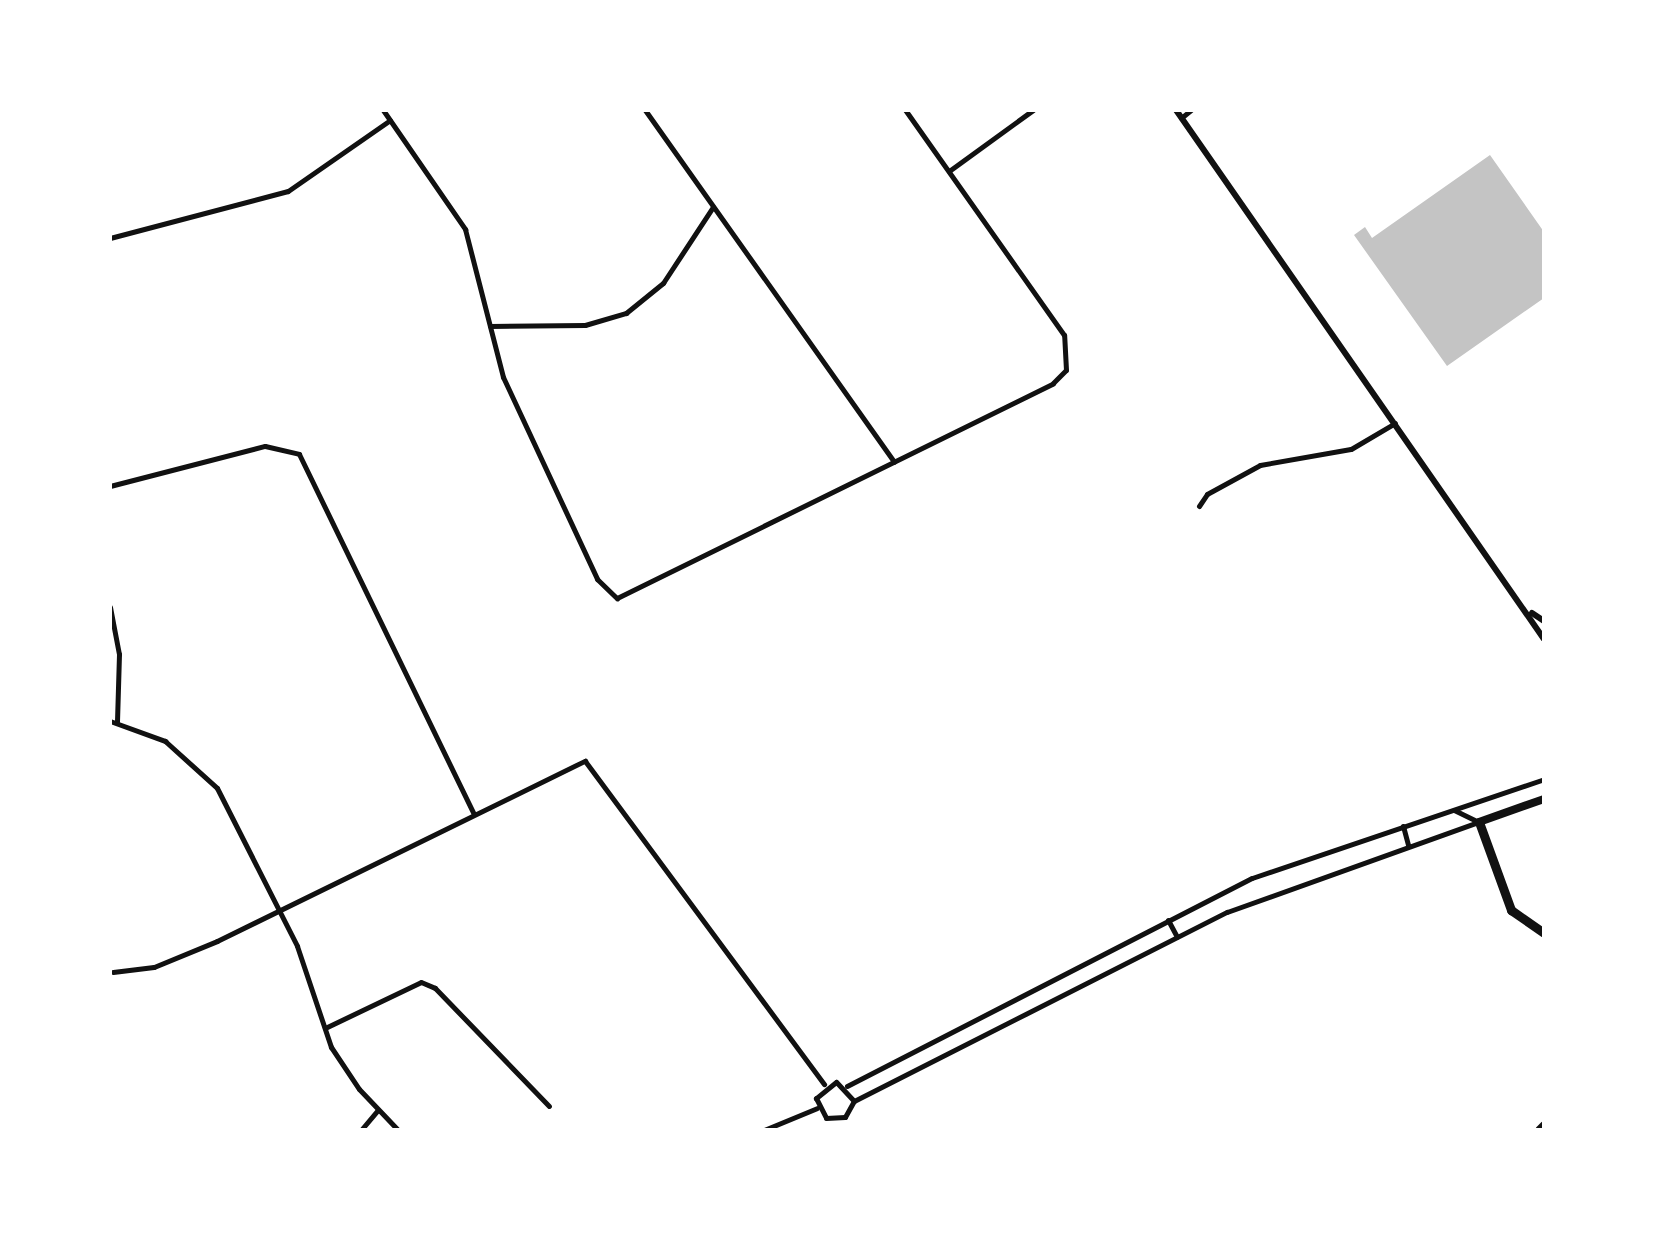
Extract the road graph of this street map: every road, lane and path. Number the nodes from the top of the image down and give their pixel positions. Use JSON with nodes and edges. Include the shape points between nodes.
{"nodes":[{"id":1,"x":383,"y":110,"type":"edge"},
{"id":2,"x":644,"y":110,"type":"edge"},
{"id":3,"x":905,"y":110,"type":"edge"},
{"id":4,"x":1033,"y":110,"type":"edge"},
{"id":5,"x":1176,"y":110,"type":"edge"},
{"id":6,"x":1191,"y":110,"type":"edge"},
{"id":7,"x":1181,"y":118,"type":"junction"},
{"id":8,"x":390,"y":120,"type":"junction"},
{"id":9,"x":948,"y":171,"type":"junction"},
{"id":10,"x":713,"y":208,"type":"junction"},
{"id":11,"x":110,"y":238,"type":"edge"},
{"id":12,"x":489,"y":326,"type":"junction"},
{"id":13,"x":1395,"y":423,"type":"junction"},
{"id":14,"x":894,"y":462,"type":"junction"},
{"id":15,"x":110,"y":486,"type":"edge"},
{"id":16,"x":1199,"y":506,"type":"dead end"},
{"id":17,"x":110,"y":608,"type":"edge"},
{"id":18,"x":1531,"y":612,"type":"junction"},
{"id":19,"x":1544,"y":621,"type":"edge"},
{"id":20,"x":1544,"y":640,"type":"edge"},
{"id":21,"x":114,"y":721,"type":"edge"},
{"id":22,"x":1544,"y":779,"type":"edge"},
{"id":23,"x":1544,"y":798,"type":"edge"},
{"id":24,"x":1453,"y":810,"type":"junction"},
{"id":25,"x":473,"y":813,"type":"junction"},
{"id":26,"x":1478,"y":822,"type":"junction"},
{"id":27,"x":1403,"y":826,"type":"junction"},
{"id":28,"x":1408,"y":845,"type":"junction"},
{"id":29,"x":280,"y":911,"type":"junction"},
{"id":30,"x":1168,"y":920,"type":"junction"},
{"id":31,"x":1544,"y":933,"type":"edge"},
{"id":32,"x":1177,"y":937,"type":"junction"},
{"id":33,"x":113,"y":972,"type":"dead end"},
{"id":34,"x":325,"y":1028,"type":"junction"},
{"id":35,"x":824,"y":1084,"type":"junction"},
{"id":36,"x":847,"y":1086,"type":"junction"},
{"id":37,"x":854,"y":1100,"type":"junction"},
{"id":38,"x":549,"y":1106,"type":"dead end"},
{"id":39,"x":817,"y":1108,"type":"junction"},
{"id":40,"x":378,"y":1110,"type":"junction"},
{"id":41,"x":360,"y":1130,"type":"edge"},
{"id":42,"x":398,"y":1130,"type":"edge"},
{"id":43,"x":764,"y":1130,"type":"edge"}],
"edges":[{"from":1,"to":8,"type":"street"},
{"from":2,"to":10,"type":"street"},
{"from":3,"to":9,"type":"street"},
{"from":4,"to":9,"type":"street"},
{"from":5,"to":7,"type":"street"},
{"from":6,"to":7,"type":"street"},
{"from":7,"to":13,"type":"street"},
{"from":8,"to":11,"type":"street","via":[[288,191]]},
{"from":8,"to":12,"type":"street","via":[[465,229]]},
{"from":9,"to":14,"type":"street","via":[[1064,334],[1070,356],[1053,384]]},
{"from":10,"to":12,"type":"street","via":[[663,283],[626,313],[586,325]]},
{"from":10,"to":14,"type":"street"},
{"from":12,"to":14,"type":"street","via":[[510,394],[597,579],[616,598]]},
{"from":13,"to":16,"type":"street","via":[[1350,450],[1260,465]]},
{"from":13,"to":18,"type":"street"},
{"from":15,"to":25,"type":"street","via":[[265,446],[300,454]]},
{"from":17,"to":21,"type":"street","via":[[119,654]]},
{"from":18,"to":19,"type":"street"},
{"from":18,"to":20,"type":"street"},
{"from":21,"to":29,"type":"street","via":[[165,741],[211,780]]},
{"from":22,"to":24,"type":"street"},
{"from":23,"to":26,"type":"main road"},
{"from":24,"to":26,"type":"street"},
{"from":24,"to":27,"type":"street"},
{"from":25,"to":29,"type":"street"},
{"from":25,"to":35,"type":"street","via":[[572,763],[592,764]]},
{"from":26,"to":28,"type":"street"},
{"from":26,"to":31,"type":"highway","via":[[1511,910]]},
{"from":27,"to":28,"type":"street"},
{"from":27,"to":30,"type":"street","via":[[1252,878]]},
{"from":28,"to":32,"type":"street","via":[[1296,882]]},
{"from":29,"to":33,"type":"street","via":[[154,967]]},
{"from":29,"to":34,"type":"street"},
{"from":30,"to":32,"type":"street"},
{"from":30,"to":36,"type":"street"},
{"from":32,"to":37,"type":"street"},
{"from":34,"to":38,"type":"street","via":[[421,982]]},
{"from":34,"to":40,"type":"street","via":[[342,1067]]},
{"from":35,"to":36,"type":"street"},
{"from":35,"to":39,"type":"street"},
{"from":36,"to":37,"type":"street"},
{"from":37,"to":39,"type":"street","via":[[839,1120]]},
{"from":39,"to":43,"type":"street"},
{"from":40,"to":41,"type":"street"},
{"from":40,"to":42,"type":"street"}]}
